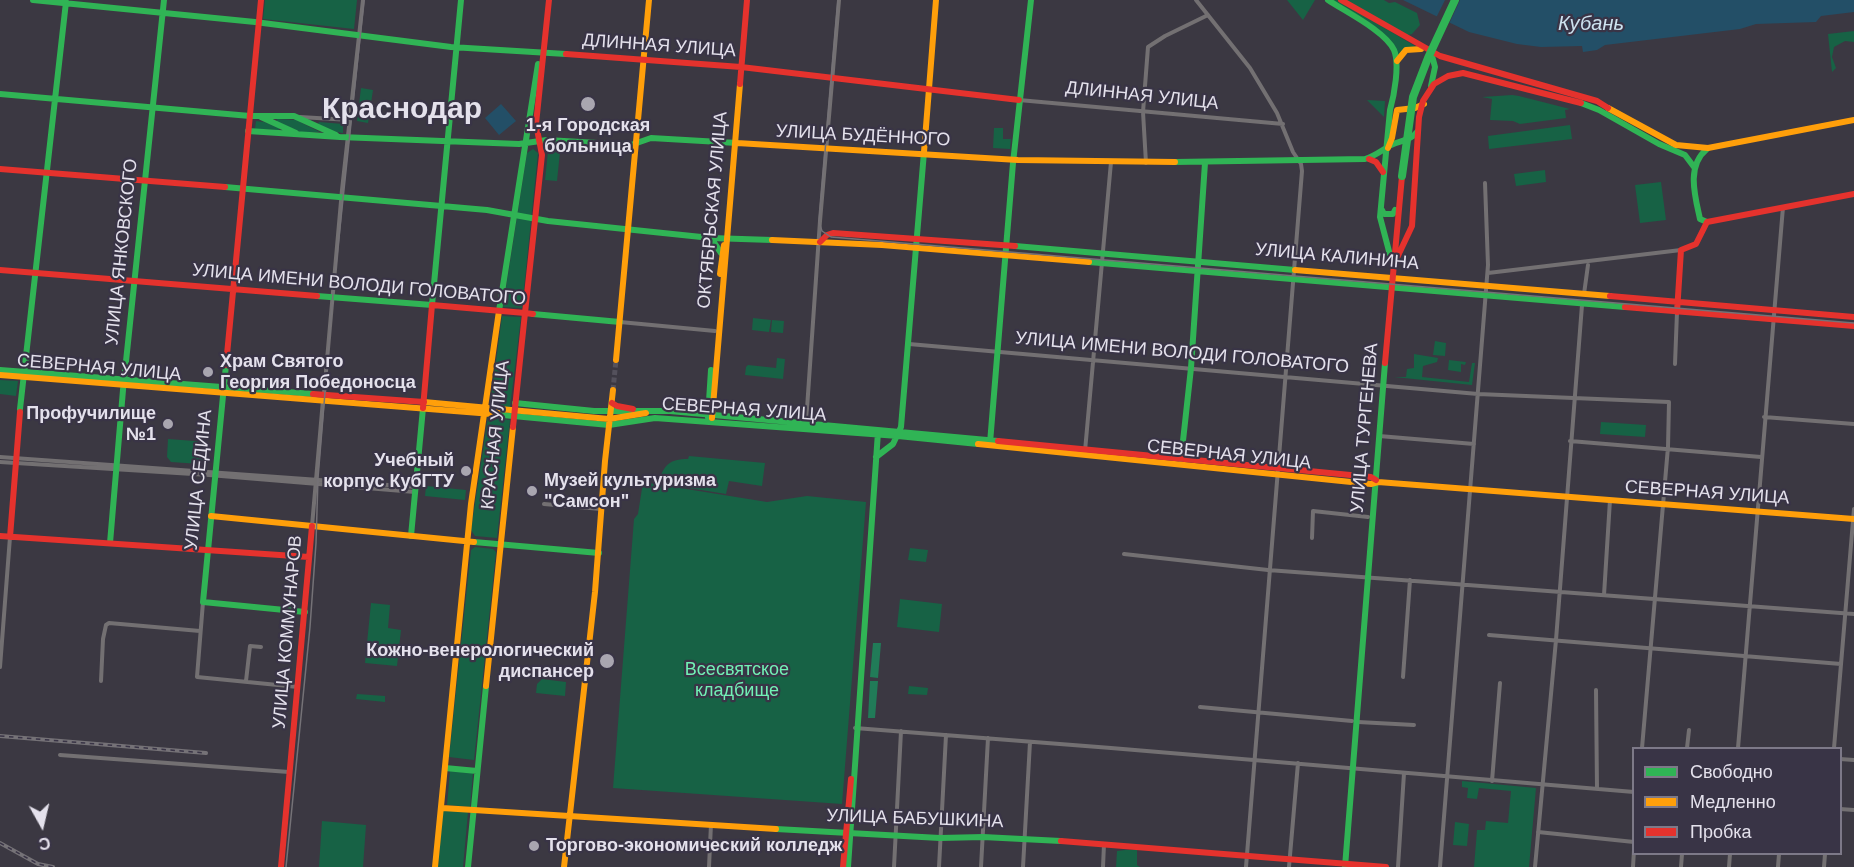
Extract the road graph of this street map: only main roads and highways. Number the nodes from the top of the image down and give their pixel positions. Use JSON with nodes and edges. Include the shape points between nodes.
{"nodes":[{"id":1,"x":33,"y":0,"type":"edge"},
{"id":2,"x":164,"y":0,"type":"edge"},
{"id":3,"x":261,"y":0,"type":"edge"},
{"id":4,"x":461,"y":0,"type":"edge"},
{"id":5,"x":547,"y":0,"type":"edge"},
{"id":6,"x":649,"y":0,"type":"edge"},
{"id":7,"x":745,"y":0,"type":"edge"},
{"id":8,"x":936,"y":0,"type":"edge"},
{"id":9,"x":1031,"y":0,"type":"edge"},
{"id":10,"x":1328,"y":0,"type":"edge"},
{"id":11,"x":1341,"y":0,"type":"edge"},
{"id":12,"x":1455,"y":0,"type":"edge"},
{"id":13,"x":66,"y":2,"type":"edge"},
{"id":14,"x":162,"y":13,"type":"junction"},
{"id":15,"x":258,"y":23,"type":"junction"},
{"id":16,"x":456,"y":47,"type":"junction"},
{"id":17,"x":1428,"y":50,"type":"junction"},
{"id":18,"x":541,"y":53,"type":"junction"},
{"id":19,"x":643,"y":57,"type":"junction"},
{"id":20,"x":1397,"y":61,"type":"junction"},
{"id":21,"x":740,"y":66,"type":"junction"},
{"id":22,"x":1431,"y":87,"type":"junction"},
{"id":23,"x":928,"y":88,"type":"junction"},
{"id":24,"x":0,"y":94,"type":"edge"},
{"id":25,"x":54,"y":98,"type":"junction"},
{"id":26,"x":1019,"y":100,"type":"junction"},
{"id":27,"x":1393,"y":100,"type":"junction"},
{"id":28,"x":535,"y":102,"type":"junction"},
{"id":29,"x":1424,"y":104,"type":"junction"},
{"id":30,"x":153,"y":107,"type":"junction"},
{"id":31,"x":1408,"y":108,"type":"junction"},
{"id":32,"x":250,"y":116,"type":"junction"},
{"id":33,"x":259,"y":116,"type":"junction"},
{"id":34,"x":1854,"y":120,"type":"edge"},
{"id":35,"x":1388,"y":129,"type":"junction"},
{"id":36,"x":248,"y":130,"type":"junction"},
{"id":37,"x":1417,"y":132,"type":"junction"},
{"id":38,"x":299,"y":135,"type":"junction"},
{"id":39,"x":344,"y":137,"type":"junction"},
{"id":40,"x":1392,"y":138,"type":"junction"},
{"id":41,"x":448,"y":140,"type":"junction"},
{"id":42,"x":540,"y":140,"type":"junction"},
{"id":43,"x":525,"y":142,"type":"junction"},
{"id":44,"x":1402,"y":143,"type":"junction"},
{"id":45,"x":636,"y":144,"type":"junction"},
{"id":46,"x":733,"y":144,"type":"junction"},
{"id":47,"x":1708,"y":148,"type":"junction"},
{"id":48,"x":1385,"y":152,"type":"junction"},
{"id":49,"x":922,"y":154,"type":"junction"},
{"id":50,"x":1365,"y":159,"type":"junction"},
{"id":51,"x":1014,"y":160,"type":"junction"},
{"id":52,"x":1205,"y":163,"type":"junction"},
{"id":53,"x":1415,"y":167,"type":"junction"},
{"id":54,"x":1694,"y":167,"type":"junction"},
{"id":55,"x":0,"y":169,"type":"edge"},
{"id":56,"x":45,"y":173,"type":"junction"},
{"id":57,"x":1384,"y":173,"type":"junction"},
{"id":58,"x":1402,"y":179,"type":"junction"},
{"id":59,"x":146,"y":181,"type":"junction"},
{"id":60,"x":243,"y":190,"type":"junction"},
{"id":61,"x":1854,"y":194,"type":"edge"},
{"id":62,"x":442,"y":205,"type":"junction"},
{"id":63,"x":1381,"y":205,"type":"junction"},
{"id":64,"x":1395,"y":210,"type":"junction"},
{"id":65,"x":514,"y":214,"type":"junction"},
{"id":66,"x":535,"y":219,"type":"junction"},
{"id":67,"x":1703,"y":221,"type":"junction"},
{"id":68,"x":628,"y":229,"type":"junction"},
{"id":69,"x":1398,"y":230,"type":"junction"},
{"id":70,"x":1411,"y":230,"type":"junction"},
{"id":71,"x":711,"y":238,"type":"junction"},
{"id":72,"x":725,"y":238,"type":"junction"},
{"id":73,"x":916,"y":238,"type":"junction"},
{"id":74,"x":820,"y":242,"type":"junction"},
{"id":75,"x":1006,"y":245,"type":"junction"},
{"id":76,"x":915,"y":248,"type":"junction"},
{"id":77,"x":721,"y":253,"type":"junction"},
{"id":78,"x":1005,"y":255,"type":"junction"},
{"id":79,"x":1390,"y":255,"type":"junction"},
{"id":80,"x":1198,"y":261,"type":"junction"},
{"id":81,"x":1393,"y":267,"type":"junction"},
{"id":82,"x":0,"y":270,"type":"edge"},
{"id":83,"x":1197,"y":271,"type":"junction"},
{"id":84,"x":34,"y":273,"type":"junction"},
{"id":85,"x":1390,"y":278,"type":"junction"},
{"id":86,"x":135,"y":281,"type":"junction"},
{"id":87,"x":234,"y":288,"type":"junction"},
{"id":88,"x":1389,"y":289,"type":"junction"},
{"id":89,"x":1678,"y":302,"type":"junction"},
{"id":90,"x":432,"y":305,"type":"junction"},
{"id":91,"x":499,"y":311,"type":"junction"},
{"id":92,"x":1677,"y":312,"type":"junction"},
{"id":93,"x":525,"y":313,"type":"junction"},
{"id":94,"x":1854,"y":317,"type":"edge"},
{"id":95,"x":620,"y":322,"type":"junction"},
{"id":96,"x":1854,"y":326,"type":"edge"},
{"id":97,"x":616,"y":360,"type":"tunnel mouth"},
{"id":98,"x":0,"y":372,"type":"edge"},
{"id":99,"x":23,"y":374,"type":"junction"},
{"id":100,"x":123,"y":382,"type":"junction"},
{"id":101,"x":1381,"y":386,"type":"junction"},
{"id":102,"x":223,"y":390,"type":"junction"},
{"id":103,"x":613,"y":390,"type":"tunnel mouth"},
{"id":104,"x":423,"y":405,"type":"junction"},
{"id":105,"x":514,"y":410,"type":"junction"},
{"id":106,"x":486,"y":411,"type":"junction"},
{"id":107,"x":658,"y":412,"type":"junction"},
{"id":108,"x":610,"y":415,"type":"junction"},
{"id":109,"x":710,"y":418,"type":"junction"},
{"id":110,"x":877,"y":433,"type":"junction"},
{"id":111,"x":899,"y":433,"type":"junction"},
{"id":112,"x":990,"y":442,"type":"junction"},
{"id":113,"x":876,"y":457,"type":"junction"},
{"id":114,"x":1131,"y":457,"type":"junction"},
{"id":115,"x":1181,"y":459,"type":"junction"},
{"id":116,"x":1276,"y":471,"type":"junction"},
{"id":117,"x":1374,"y":481,"type":"junction"},
{"id":118,"x":211,"y":516,"type":"junction"},
{"id":119,"x":1854,"y":519,"type":"edge"},
{"id":120,"x":312,"y":526,"type":"junction"},
{"id":121,"x":0,"y":536,"type":"edge"},
{"id":122,"x":411,"y":536,"type":"junction"},
{"id":123,"x":10,"y":537,"type":"junction"},
{"id":124,"x":467,"y":542,"type":"junction"},
{"id":125,"x":110,"y":543,"type":"junction"},
{"id":126,"x":500,"y":545,"type":"junction"},
{"id":127,"x":207,"y":549,"type":"junction"},
{"id":128,"x":598,"y":553,"type":"junction"},
{"id":129,"x":309,"y":557,"type":"junction"},
{"id":130,"x":1366,"y":577,"type":"junction"},
{"id":131,"x":305,"y":612,"type":"junction"},
{"id":132,"x":856,"y":728,"type":"junction"},
{"id":133,"x":445,"y":768,"type":"junction"},
{"id":134,"x":477,"y":771,"type":"junction"},
{"id":135,"x":442,"y":808,"type":"junction"},
{"id":136,"x":473,"y":810,"type":"junction"},
{"id":137,"x":571,"y":817,"type":"junction"},
{"id":138,"x":848,"y":832,"type":"junction"},
{"id":139,"x":1290,"y":863,"type":"edge"},
{"id":140,"x":1343,"y":865,"type":"edge"},
{"id":141,"x":281,"y":867,"type":"edge"},
{"id":142,"x":435,"y":867,"type":"edge"},
{"id":143,"x":468,"y":867,"type":"edge"},
{"id":144,"x":564,"y":867,"type":"edge"},
{"id":145,"x":843,"y":867,"type":"edge"},
{"id":146,"x":848,"y":867,"type":"edge"},
{"id":147,"x":1386,"y":867,"type":"edge"}],
"edges":[{"from":1,"to":13,"type":"main road","name":"ДЛИННАЯ УЛИЦА"},
{"from":2,"to":14,"type":"main road","name":"УЛИЦА ЯНКОВСКОГО"},
{"from":3,"to":15,"type":"main road","name":"УЛИЦА СЕДИНА"},
{"from":4,"to":16,"type":"main road"},
{"from":5,"to":18,"type":"main road","name":"КРАСНАЯ УЛИЦА"},
{"from":6,"to":19,"type":"main road"},
{"from":7,"to":21,"type":"main road","name":"ОКТЯБРЬСКАЯ УЛИЦА"},
{"from":8,"to":23,"type":"main road"},
{"from":9,"to":26,"type":"main road"},
{"from":10,"to":20,"type":"main road","via":[[1384,37]]},
{"from":11,"to":17,"type":"main road"},
{"from":12,"to":58,"type":"main road","name":"УЛИЦА ТУРГЕНЕВА","bridge":true,"via":[[1413,97]]},
{"from":13,"to":14,"type":"main road","name":"ДЛИННАЯ УЛИЦА"},
{"from":13,"to":25,"type":"main road"},
{"from":14,"to":15,"type":"main road","name":"ДЛИННАЯ УЛИЦА"},
{"from":14,"to":30,"type":"main road","name":"УЛИЦА ЯНКОВСКОГО"},
{"from":15,"to":16,"type":"main road","name":"ДЛИННАЯ УЛИЦА"},
{"from":15,"to":32,"type":"main road","name":"УЛИЦА СЕДИНА"},
{"from":16,"to":18,"type":"main road","name":"ДЛИННАЯ УЛИЦА"},
{"from":16,"to":41,"type":"main road"},
{"from":17,"to":20,"type":"main road","via":[[1410,49]]},
{"from":17,"to":22,"type":"main road","via":[[1435,67]]},
{"from":17,"to":47,"type":"main road","via":[[1597,101],[1676,145]]},
{"from":18,"to":19,"type":"main road","name":"ДЛИННАЯ УЛИЦА"},
{"from":18,"to":28,"type":"main road","name":"КРАСНАЯ УЛИЦА"},
{"from":19,"to":21,"type":"main road","name":"ДЛИННАЯ УЛИЦА"},
{"from":19,"to":45,"type":"main road"},
{"from":20,"to":27,"type":"main road"},
{"from":21,"to":23,"type":"main road","name":"ДЛИННАЯ УЛИЦА"},
{"from":21,"to":46,"type":"main road","name":"ОКТЯБРЬСКАЯ УЛИЦА"},
{"from":22,"to":29,"type":"main road"},
{"from":22,"to":54,"type":"main road","via":[[1450,75],[1468,73],[1579,102],[1685,155]]},
{"from":23,"to":26,"type":"main road","name":"ДЛИННАЯ УЛИЦА"},
{"from":23,"to":49,"type":"main road"},
{"from":24,"to":25,"type":"main road","name":"УЛИЦА БУДЁННОГО"},
{"from":25,"to":30,"type":"main road","name":"УЛИЦА БУДЁННОГО"},
{"from":25,"to":56,"type":"main road"},
{"from":26,"to":51,"type":"main road"},
{"from":27,"to":31,"type":"main road"},
{"from":27,"to":35,"type":"main road"},
{"from":28,"to":42,"type":"main road","name":"КРАСНАЯ УЛИЦА"},
{"from":28,"to":43,"type":"main road","name":"КРАСНАЯ УЛИЦА"},
{"from":29,"to":31,"type":"main road"},
{"from":29,"to":37,"type":"main road"},
{"from":30,"to":32,"type":"main road","name":"УЛИЦА БУДЁННОГО"},
{"from":30,"to":59,"type":"main road","name":"УЛИЦА ЯНКОВСКОГО"},
{"from":31,"to":40,"type":"main road","via":[[1397,110]]},
{"from":32,"to":33,"type":"main road","name":"УЛИЦА БУДЁННОГО"},
{"from":32,"to":36,"type":"main road","name":"УЛИЦА СЕДИНА"},
{"from":33,"to":38,"type":"main road","name":"УЛИЦА БУДЁННОГО"},
{"from":33,"to":39,"type":"main road","name":"УЛИЦА БУДЁННОГО","via":[[294,116]]},
{"from":34,"to":47,"type":"main road"},
{"from":35,"to":40,"type":"main road"},
{"from":35,"to":48,"type":"main road"},
{"from":36,"to":38,"type":"main road","name":"УЛИЦА БУДЁННОГО"},
{"from":36,"to":60,"type":"main road","name":"УЛИЦА СЕДИНА"},
{"from":37,"to":44,"type":"main road","name":"УЛИЦА БУДЁННОГО"},
{"from":37,"to":53,"type":"main road"},
{"from":38,"to":39,"type":"main road","name":"УЛИЦА БУДЁННОГО"},
{"from":39,"to":41,"type":"main road","name":"УЛИЦА БУДЁННОГО"},
{"from":40,"to":44,"type":"main road"},
{"from":40,"to":48,"type":"main road"},
{"from":41,"to":43,"type":"main road","name":"УЛИЦА БУДЁННОГО"},
{"from":41,"to":62,"type":"main road"},
{"from":42,"to":43,"type":"main road","name":"УЛИЦА БУДЁННОГО"},
{"from":42,"to":45,"type":"main road","name":"УЛИЦА БУДЁННОГО"},
{"from":42,"to":66,"type":"main road","name":"КРАСНАЯ УЛИЦА"},
{"from":43,"to":65,"type":"main road","name":"КРАСНАЯ УЛИЦА"},
{"from":44,"to":48,"type":"main road","name":"УЛИЦА БУДЁННОГО"},
{"from":44,"to":53,"type":"main road","via":[[1413,150]]},
{"from":45,"to":46,"type":"main road","name":"УЛИЦА БУДЁННОГО","via":[[651,138]]},
{"from":45,"to":68,"type":"main road"},
{"from":46,"to":49,"type":"main road","name":"УЛИЦА БУДЁННОГО"},
{"from":46,"to":72,"type":"main road","name":"ОКТЯБРЬСКАЯ УЛИЦА"},
{"from":47,"to":54,"type":"main road","via":[[1698,156]]},
{"from":48,"to":50,"type":"main road","name":"УЛИЦА БУДЁННОГО"},
{"from":48,"to":57,"type":"main road"},
{"from":49,"to":51,"type":"main road","name":"УЛИЦА БУДЁННОГО"},
{"from":49,"to":73,"type":"main road"},
{"from":50,"to":52,"type":"main road","name":"УЛИЦА БУДЁННОГО"},
{"from":50,"to":57,"type":"main road","via":[[1376,162]]},
{"from":51,"to":52,"type":"main road","name":"УЛИЦА БУДЁННОГО"},
{"from":51,"to":75,"type":"main road"},
{"from":52,"to":80,"type":"main road"},
{"from":53,"to":70,"type":"main road"},
{"from":54,"to":67,"type":"main road"},
{"from":55,"to":56,"type":"main road","name":"УЛИЦА КАЛИНИНА"},
{"from":56,"to":59,"type":"main road","name":"УЛИЦА КАЛИНИНА"},
{"from":56,"to":84,"type":"main road"},
{"from":57,"to":63,"type":"main road"},
{"from":58,"to":64,"type":"main road","name":"УЛИЦА ТУРГЕНЕВА","via":[[1396,188]]},
{"from":58,"to":69,"type":"main road","name":"УЛИЦА ТУРГЕНЕВА"},
{"from":59,"to":60,"type":"main road","name":"УЛИЦА КАЛИНИНА"},
{"from":59,"to":86,"type":"main road","name":"УЛИЦА ЯНКОВСКОГО"},
{"from":60,"to":62,"type":"main road","name":"УЛИЦА КАЛИНИНА"},
{"from":60,"to":87,"type":"main road","name":"УЛИЦА СЕДИНА"},
{"from":61,"to":67,"type":"main road"},
{"from":62,"to":65,"type":"main road","name":"УЛИЦА КАЛИНИНА"},
{"from":62,"to":90,"type":"main road"},
{"from":63,"to":64,"type":"main road","via":[[1386,215]]},
{"from":63,"to":79,"type":"main road","via":[[1381,222]]},
{"from":64,"to":79,"type":"main road","name":"УЛИЦА ТУРГЕНЕВА"},
{"from":65,"to":66,"type":"main road","name":"УЛИЦА КАЛИНИНА"},
{"from":65,"to":91,"type":"main road","name":"КРАСНАЯ УЛИЦА"},
{"from":66,"to":68,"type":"main road","name":"УЛИЦА КАЛИНИНА"},
{"from":66,"to":93,"type":"main road","name":"КРАСНАЯ УЛИЦА"},
{"from":67,"to":89,"type":"main road","via":[[1696,244],[1681,250]]},
{"from":68,"to":71,"type":"main road","name":"УЛИЦА КАЛИНИНА"},
{"from":68,"to":95,"type":"main road"},
{"from":69,"to":70,"type":"main road","via":[[1403,235]]},
{"from":69,"to":81,"type":"main road","name":"УЛИЦА ТУРГЕНЕВА"},
{"from":70,"to":81,"type":"main road"},
{"from":71,"to":72,"type":"main road","name":"УЛИЦА КАЛИНИНА"},
{"from":71,"to":77,"type":"main road"},
{"from":72,"to":74,"type":"main road","name":"УЛИЦА КАЛИНИНА"},
{"from":72,"to":77,"type":"main road","name":"ОКТЯБРЬСКАЯ УЛИЦА"},
{"from":72,"to":109,"type":"main road","name":"ОКТЯБРЬСКАЯ УЛИЦА"},
{"from":73,"to":74,"type":"main road","name":"УЛИЦА КАЛИНИНА","via":[[833,232]]},
{"from":73,"to":75,"type":"main road","name":"УЛИЦА КАЛИНИНА"},
{"from":73,"to":76,"type":"main road"},
{"from":74,"to":76,"type":"main road","name":"УЛИЦА КАЛИНИНА"},
{"from":75,"to":78,"type":"main road"},
{"from":75,"to":80,"type":"main road","name":"УЛИЦА КАЛИНИНА"},
{"from":76,"to":78,"type":"main road","name":"УЛИЦА КАЛИНИНА"},
{"from":76,"to":111,"type":"main road"},
{"from":77,"to":109,"type":"main road","name":"ОКТЯБРЬСКАЯ УЛИЦА"},
{"from":78,"to":83,"type":"main road","name":"УЛИЦА КАЛИНИНА"},
{"from":78,"to":112,"type":"main road"},
{"from":79,"to":85,"type":"main road","name":"УЛИЦА ТУРГЕНЕВА"},
{"from":80,"to":83,"type":"main road"},
{"from":80,"to":85,"type":"main road","name":"УЛИЦА КАЛИНИНА"},
{"from":81,"to":85,"type":"main road","name":"УЛИЦА ТУРГЕНЕВА"},
{"from":82,"to":84,"type":"main road","name":"УЛИЦА ИМЕНИ ВОЛОДИ ГОЛОВАТОГО"},
{"from":83,"to":88,"type":"main road","name":"УЛИЦА КАЛИНИНА"},
{"from":83,"to":115,"type":"main road"},
{"from":84,"to":86,"type":"main road","name":"УЛИЦА ИМЕНИ ВОЛОДИ ГОЛОВАТОГО"},
{"from":84,"to":99,"type":"main road"},
{"from":85,"to":88,"type":"main road","name":"УЛИЦА ТУРГЕНЕВА"},
{"from":85,"to":89,"type":"main road","name":"УЛИЦА КАЛИНИНА"},
{"from":86,"to":87,"type":"main road","name":"УЛИЦА ИМЕНИ ВОЛОДИ ГОЛОВАТОГО"},
{"from":86,"to":100,"type":"main road","name":"УЛИЦА ЯНКОВСКОГО"},
{"from":87,"to":90,"type":"main road","name":"УЛИЦА ИМЕНИ ВОЛОДИ ГОЛОВАТОГО"},
{"from":87,"to":102,"type":"main road","name":"УЛИЦА СЕДИНА"},
{"from":88,"to":92,"type":"main road","name":"УЛИЦА КАЛИНИНА"},
{"from":88,"to":101,"type":"main road","name":"УЛИЦА ТУРГЕНЕВА"},
{"from":89,"to":92,"type":"main road"},
{"from":89,"to":94,"type":"main road","name":"УЛИЦА КАЛИНИНА"},
{"from":90,"to":91,"type":"main road","name":"УЛИЦА ИМЕНИ ВОЛОДИ ГОЛОВАТОГО"},
{"from":90,"to":104,"type":"main road"},
{"from":91,"to":93,"type":"main road","name":"УЛИЦА ИМЕНИ ВОЛОДИ ГОЛОВАТОГО"},
{"from":91,"to":106,"type":"main road","name":"КРАСНАЯ УЛИЦА"},
{"from":92,"to":96,"type":"main road","name":"УЛИЦА КАЛИНИНА"},
{"from":93,"to":95,"type":"main road","name":"УЛИЦА ИМЕНИ ВОЛОДИ ГОЛОВАТОГО"},
{"from":93,"to":105,"type":"main road","name":"КРАСНАЯ УЛИЦА"},
{"from":95,"to":97,"type":"main road"},
{"from":98,"to":99,"type":"main road","name":"СЕВЕРНАЯ УЛИЦА"},
{"from":99,"to":100,"type":"main road","name":"СЕВЕРНАЯ УЛИЦА"},
{"from":99,"to":123,"type":"main road"},
{"from":100,"to":102,"type":"main road","name":"СЕВЕРНАЯ УЛИЦА"},
{"from":100,"to":125,"type":"main road","name":"УЛИЦА ЯНКОВСКОГО"},
{"from":101,"to":117,"type":"main road","name":"УЛИЦА ТУРГЕНЕВА"},
{"from":101,"to":117,"type":"main road","name":"УЛИЦА ТУРГЕНЕВА"},
{"from":102,"to":104,"type":"main road","name":"СЕВЕРНАЯ УЛИЦА"},
{"from":102,"to":118,"type":"main road","name":"УЛИЦА СЕДИНА"},
{"from":103,"to":108,"type":"main road"},
{"from":104,"to":106,"type":"main road","name":"СЕВЕРНАЯ УЛИЦА"},
{"from":104,"to":122,"type":"main road"},
{"from":105,"to":106,"type":"main road","name":"СЕВЕРНАЯ УЛИЦА"},
{"from":105,"to":108,"type":"main road","name":"СЕВЕРНАЯ УЛИЦА"},
{"from":105,"to":108,"type":"main road","name":"СЕВЕРНАЯ УЛИЦА"},
{"from":105,"to":126,"type":"main road","name":"КРАСНАЯ УЛИЦА"},
{"from":106,"to":124,"type":"main road","name":"КРАСНАЯ УЛИЦА"},
{"from":107,"to":108,"type":"main road","name":"СЕВЕРНАЯ УЛИЦА"},
{"from":107,"to":108,"type":"main road","name":"СЕВЕРНАЯ УЛИЦА","via":[[638,410]]},
{"from":107,"to":109,"type":"main road","name":"СЕВЕРНАЯ УЛИЦА"},
{"from":108,"to":109,"type":"main road","name":"СЕВЕРНАЯ УЛИЦА"},
{"from":108,"to":128,"type":"main road"},
{"from":109,"to":110,"type":"main road","name":"СЕВЕРНАЯ УЛИЦА"},
{"from":109,"to":110,"type":"main road","name":"СЕВЕРНАЯ УЛИЦА","via":[[806,423]]},
{"from":110,"to":111,"type":"main road","name":"СЕВЕРНАЯ УЛИЦА"},
{"from":110,"to":113,"type":"main road"},
{"from":110,"to":132,"type":"main road"},
{"from":111,"to":112,"type":"main road","name":"СЕВЕРНАЯ УЛИЦА"},
{"from":111,"to":113,"type":"main road"},
{"from":112,"to":114,"type":"main road","name":"СЕВЕРНАЯ УЛИЦА"},
{"from":113,"to":132,"type":"main road"},
{"from":114,"to":115,"type":"main road","name":"СЕВЕРНАЯ УЛИЦА"},
{"from":114,"to":116,"type":"main road","name":"СЕВЕРНАЯ УЛИЦА"},
{"from":115,"to":116,"type":"main road","name":"СЕВЕРНАЯ УЛИЦА"},
{"from":116,"to":117,"type":"main road","name":"СЕВЕРНАЯ УЛИЦА"},
{"from":117,"to":119,"type":"main road","name":"СЕВЕРНАЯ УЛИЦА"},
{"from":117,"to":130,"type":"main road","name":"УЛИЦА ТУРГЕНЕВА"},
{"from":117,"to":130,"type":"main road","name":"УЛИЦА ТУРГЕНЕВА"},
{"from":118,"to":120,"type":"main road"},
{"from":118,"to":127,"type":"main road","name":"УЛИЦА СЕДИНА"},
{"from":120,"to":122,"type":"main road"},
{"from":120,"to":129,"type":"main road","name":"УЛИЦА КОММУНАРОВ"},
{"from":121,"to":123,"type":"main road"},
{"from":122,"to":124,"type":"main road"},
{"from":123,"to":125,"type":"main road"},
{"from":124,"to":126,"type":"main road"},
{"from":124,"to":133,"type":"main road","name":"КРАСНАЯ УЛИЦА"},
{"from":125,"to":127,"type":"main road"},
{"from":126,"to":128,"type":"main road"},
{"from":126,"to":134,"type":"main road","name":"КРАСНАЯ УЛИЦА"},
{"from":127,"to":129,"type":"main road"},
{"from":127,"to":131,"type":"main road","name":"УЛИЦА СЕДИНА","via":[[203,602]]},
{"from":128,"to":137,"type":"main road"},
{"from":129,"to":131,"type":"main road","name":"УЛИЦА КОММУНАРОВ"},
{"from":130,"to":140,"type":"main road","name":"УЛИЦА ТУРГЕНЕВА"},
{"from":131,"to":141,"type":"main road","name":"УЛИЦА КОММУНАРОВ"},
{"from":132,"to":138,"type":"main road"},
{"from":133,"to":134,"type":"main road"},
{"from":133,"to":135,"type":"main road","name":"КРАСНАЯ УЛИЦА"},
{"from":134,"to":136,"type":"main road","name":"КРАСНАЯ УЛИЦА"},
{"from":135,"to":136,"type":"main road","name":"УЛИЦА БАБУШКИНА"},
{"from":135,"to":142,"type":"main road","name":"КРАСНАЯ УЛИЦА"},
{"from":136,"to":137,"type":"main road","name":"УЛИЦА БАБУШКИНА"},
{"from":136,"to":143,"type":"main road","name":"КРАСНАЯ УЛИЦА"},
{"from":137,"to":138,"type":"main road","name":"УЛИЦА БАБУШКИНА"},
{"from":137,"to":144,"type":"main road"},
{"from":138,"to":139,"type":"main road","name":"УЛИЦА БАБУШКИНА","via":[[1104,844],[1247,855]]},
{"from":138,"to":145,"type":"main road"},
{"from":138,"to":146,"type":"main road"},
{"from":139,"to":140,"type":"main road","name":"УЛИЦА БАБУШКИНА"},
{"from":140,"to":147,"type":"main road","name":"УЛИЦА БАБУШКИНА"}]}
